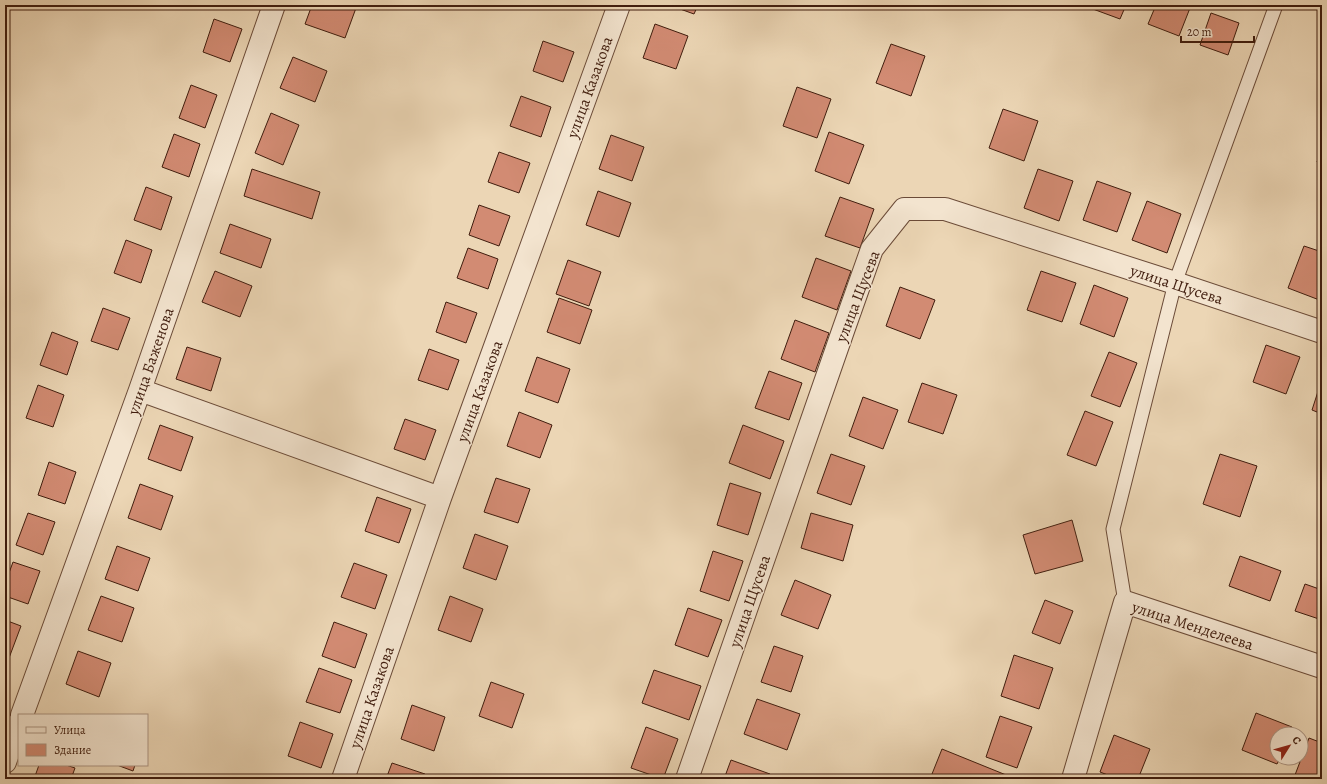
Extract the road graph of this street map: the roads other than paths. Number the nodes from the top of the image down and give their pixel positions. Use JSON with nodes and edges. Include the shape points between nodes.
{"nodes":[{"id":1,"x":274,"y":5,"type":"edge"},
{"id":2,"x":619,"y":5,"type":"edge"},
{"id":3,"x":1276,"y":5,"type":"edge"},
{"id":4,"x":1175,"y":283,"type":"junction"},
{"id":5,"x":1322,"y":332,"type":"edge"},
{"id":6,"x":140,"y":390,"type":"junction"},
{"id":7,"x":440,"y":498,"type":"junction"},
{"id":8,"x":1125,"y":602,"type":"junction"},
{"id":9,"x":1322,"y":667,"type":"edge"},
{"id":10,"x":22,"y":714,"type":"edge"},
{"id":11,"x":18,"y":727,"type":"edge"},
{"id":12,"x":5,"y":762,"type":"edge"},
{"id":13,"x":343,"y":779,"type":"edge"},
{"id":14,"x":687,"y":779,"type":"edge"},
{"id":15,"x":1073,"y":779,"type":"edge"}],
"edges":[{"from":1,"to":6,"type":"street","name":"улица Баженова"},
{"from":2,"to":7,"type":"street","name":"улица Казакова"},
{"from":3,"to":4,"type":"lane"},
{"from":4,"to":5,"type":"street","name":"улица Щусева"},
{"from":4,"to":8,"type":"lane","via":[[1113,528]]},
{"from":4,"to":14,"type":"street","name":"улица Щусева","via":[[945,210],[904,209],[872,249]]},
{"from":6,"to":7,"type":"street"},
{"from":6,"to":10,"type":"street","name":"улица Баженова"},
{"from":7,"to":13,"type":"street","name":"улица Казакова"},
{"from":8,"to":9,"type":"street","name":"улица Менделеева"},
{"from":8,"to":15,"type":"street","name":"улица Менделеева"},
{"from":11,"to":12,"type":"street"}]}
